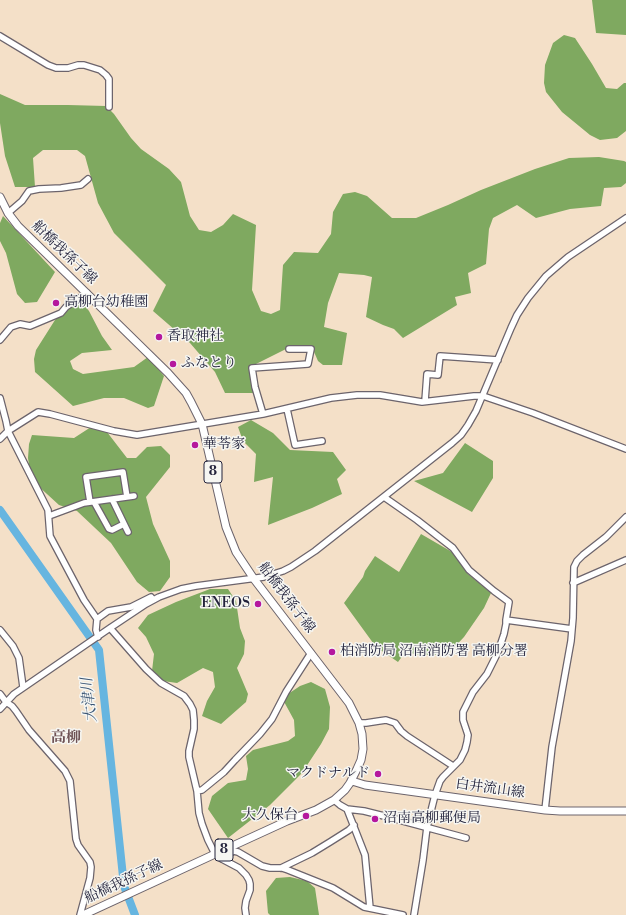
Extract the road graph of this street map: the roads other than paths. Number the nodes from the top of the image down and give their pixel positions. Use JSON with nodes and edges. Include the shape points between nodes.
{"nodes":[{"id":1,"x":0,"y":36,"type":"edge"},
{"id":2,"x":109,"y":107,"type":"dead end"},
{"id":3,"x":88,"y":179,"type":"dead end"},
{"id":4,"x":0,"y":197,"type":"edge"},
{"id":5,"x":8,"y":214,"type":"junction"},
{"id":6,"x":626,"y":218,"type":"edge"},
{"id":7,"x":87,"y":293,"type":"junction"},
{"id":8,"x":0,"y":340,"type":"edge"},
{"id":9,"x":289,"y":349,"type":"dead end"},
{"id":10,"x":498,"y":360,"type":"junction"},
{"id":11,"x":483,"y":396,"type":"junction"},
{"id":12,"x":0,"y":398,"type":"edge"},
{"id":13,"x":425,"y":401,"type":"junction"},
{"id":14,"x":287,"y":409,"type":"junction"},
{"id":15,"x":263,"y":414,"type":"junction"},
{"id":16,"x":202,"y":424,"type":"junction"},
{"id":17,"x":8,"y":431,"type":"junction"},
{"id":18,"x":0,"y":439,"type":"edge"},
{"id":19,"x":322,"y":441,"type":"dead end"},
{"id":20,"x":626,"y":450,"type":"edge"},
{"id":21,"x":134,"y":496,"type":"dead end"},
{"id":22,"x":127,"y":497,"type":"junction"},
{"id":23,"x":384,"y":497,"type":"junction"},
{"id":24,"x":112,"y":499,"type":"junction"},
{"id":25,"x":92,"y":502,"type":"junction"},
{"id":26,"x":49,"y":516,"type":"junction"},
{"id":27,"x":626,"y":517,"type":"edge"},
{"id":28,"x":124,"y":524,"type":"junction"},
{"id":29,"x":128,"y":532,"type":"dead end"},
{"id":30,"x":626,"y":560,"type":"edge"},
{"id":31,"x":254,"y":579,"type":"junction"},
{"id":32,"x":573,"y":583,"type":"junction"},
{"id":33,"x":153,"y":600,"type":"junction"},
{"id":34,"x":97,"y":619,"type":"junction"},
{"id":35,"x":506,"y":620,"type":"junction"},
{"id":36,"x":110,"y":628,"type":"junction"},
{"id":37,"x":572,"y":629,"type":"junction"},
{"id":38,"x":0,"y":630,"type":"edge"},
{"id":39,"x":97,"y":637,"type":"junction"},
{"id":40,"x":311,"y":653,"type":"junction"},
{"id":41,"x":23,"y":687,"type":"junction"},
{"id":42,"x":0,"y":694,"type":"edge"},
{"id":43,"x":6,"y":702,"type":"junction"},
{"id":44,"x":0,"y":709,"type":"edge"},
{"id":45,"x":359,"y":723,"type":"junction"},
{"id":46,"x":453,"y":766,"type":"junction"},
{"id":47,"x":352,"y":781,"type":"junction"},
{"id":48,"x":197,"y":791,"type":"junction"},
{"id":49,"x":435,"y":795,"type":"junction"},
{"id":50,"x":334,"y":800,"type":"junction"},
{"id":51,"x":347,"y":809,"type":"junction"},
{"id":52,"x":545,"y":810,"type":"junction"},
{"id":53,"x":626,"y":811,"type":"edge"},
{"id":54,"x":354,"y":825,"type":"junction"},
{"id":55,"x":427,"y":827,"type":"junction"},
{"id":56,"x":466,"y":838,"type":"dead end"},
{"id":57,"x":215,"y":854,"type":"junction"},
{"id":58,"x":222,"y":859,"type":"junction"},
{"id":59,"x":281,"y":868,"type":"junction"},
{"id":60,"x":370,"y":908,"type":"junction"},
{"id":61,"x":82,"y":915,"type":"edge"},
{"id":62,"x":246,"y":915,"type":"edge"},
{"id":63,"x":403,"y":915,"type":"edge"},
{"id":64,"x":414,"y":915,"type":"edge"}],
"edges":[{"from":1,"to":2,"type":"street","via":[[56,68],[84,65],[100,70],[108,79]]},
{"from":3,"to":5,"type":"street","via":[[81,185],[29,191]]},
{"from":4,"to":5,"type":"main road","name":"船橋我孫子線","number":"8"},
{"from":5,"to":7,"type":"main road","name":"船橋我孫子線","number":"8"},
{"from":6,"to":10,"type":"street","via":[[568,257],[538,285],[511,328]]},
{"from":7,"to":8,"type":"street","via":[[61,313],[30,326],[20,324],[11,328]]},
{"from":7,"to":16,"type":"main road","name":"船橋我孫子線","number":"8","via":[[177,382]]},
{"from":9,"to":15,"type":"street","via":[[311,349],[308,364],[252,368]]},
{"from":10,"to":11,"type":"street"},
{"from":10,"to":13,"type":"street","via":[[440,356],[438,375],[427,374]]},
{"from":11,"to":13,"type":"street"},
{"from":11,"to":20,"type":"street"},
{"from":11,"to":23,"type":"street","via":[[461,435]]},
{"from":12,"to":17,"type":"street"},
{"from":13,"to":14,"type":"street","via":[[380,395],[356,395]]},
{"from":14,"to":15,"type":"street"},
{"from":14,"to":19,"type":"street","via":[[295,445]]},
{"from":15,"to":16,"type":"street"},
{"from":16,"to":17,"type":"street","via":[[136,435],[38,412]]},
{"from":16,"to":31,"type":"main road","name":"船橋我孫子線","number":"8","via":[[226,527],[236,552]]},
{"from":17,"to":18,"type":"street"},
{"from":17,"to":26,"type":"street","via":[[46,505]]},
{"from":21,"to":22,"type":"street"},
{"from":22,"to":24,"type":"street"},
{"from":22,"to":25,"type":"street","via":[[123,472],[86,477]]},
{"from":23,"to":31,"type":"street","via":[[291,568]]},
{"from":23,"to":35,"type":"street","via":[[453,548],[469,570],[509,602]]},
{"from":24,"to":25,"type":"street"},
{"from":24,"to":28,"type":"street"},
{"from":25,"to":26,"type":"street"},
{"from":25,"to":28,"type":"street","via":[[108,530]]},
{"from":26,"to":34,"type":"street","via":[[50,536]]},
{"from":27,"to":32,"type":"street","via":[[577,561]]},
{"from":28,"to":29,"type":"street"},
{"from":30,"to":32,"type":"street"},
{"from":31,"to":33,"type":"street","via":[[181,589]]},
{"from":31,"to":40,"type":"main road","name":"船橋我孫子線","number":"8"},
{"from":32,"to":37,"type":"street"},
{"from":33,"to":34,"type":"street","via":[[151,597],[131,608],[108,611]]},
{"from":33,"to":36,"type":"street"},
{"from":34,"to":39,"type":"street"},
{"from":35,"to":37,"type":"street"},
{"from":35,"to":46,"type":"street","via":[[496,658],[463,712],[467,742],[460,760]]},
{"from":36,"to":39,"type":"street"},
{"from":36,"to":48,"type":"street","via":[[146,669],[184,696],[190,704],[194,720],[189,757]]},
{"from":37,"to":52,"type":"street","via":[[552,747]]},
{"from":38,"to":41,"type":"street","via":[[16,652]]},
{"from":39,"to":41,"type":"street"},
{"from":40,"to":45,"type":"main road","name":"船橋我孫子線","number":"8","via":[[349,703]]},
{"from":40,"to":48,"type":"street","via":[[272,719],[260,734],[224,772],[202,790]]},
{"from":41,"to":43,"type":"street"},
{"from":42,"to":43,"type":"street"},
{"from":43,"to":44,"type":"street"},
{"from":43,"to":61,"type":"street","via":[[65,771],[70,781],[76,839],[91,867]]},
{"from":45,"to":46,"type":"street","via":[[386,720],[395,723],[401,732]]},
{"from":45,"to":47,"type":"main road","name":"船橋我孫子線","number":"8","via":[[363,749]]},
{"from":46,"to":49,"type":"street","via":[[440,781]]},
{"from":47,"to":49,"type":"main road","name":"白井流山線"},
{"from":47,"to":50,"type":"main road","name":"船橋我孫子線","number":"8"},
{"from":48,"to":57,"type":"street","via":[[202,824]]},
{"from":49,"to":52,"type":"main road","name":"白井流山線"},
{"from":49,"to":55,"type":"street"},
{"from":50,"to":51,"type":"street"},
{"from":50,"to":57,"type":"main road","name":"船橋我孫子線","number":"8"},
{"from":51,"to":54,"type":"street"},
{"from":51,"to":55,"type":"street"},
{"from":52,"to":53,"type":"main road","name":"白井流山線"},
{"from":54,"to":59,"type":"street","via":[[312,853]]},
{"from":54,"to":60,"type":"street","via":[[365,855]]},
{"from":55,"to":56,"type":"street"},
{"from":55,"to":64,"type":"street"},
{"from":57,"to":58,"type":"street"},
{"from":57,"to":61,"type":"main road","name":"船橋我孫子線","number":"8"},
{"from":58,"to":59,"type":"street","via":[[234,851],[262,866]]},
{"from":58,"to":62,"type":"street","via":[[243,871],[249,880]]},
{"from":59,"to":60,"type":"street","via":[[333,888]]},
{"from":60,"to":63,"type":"street"}]}
